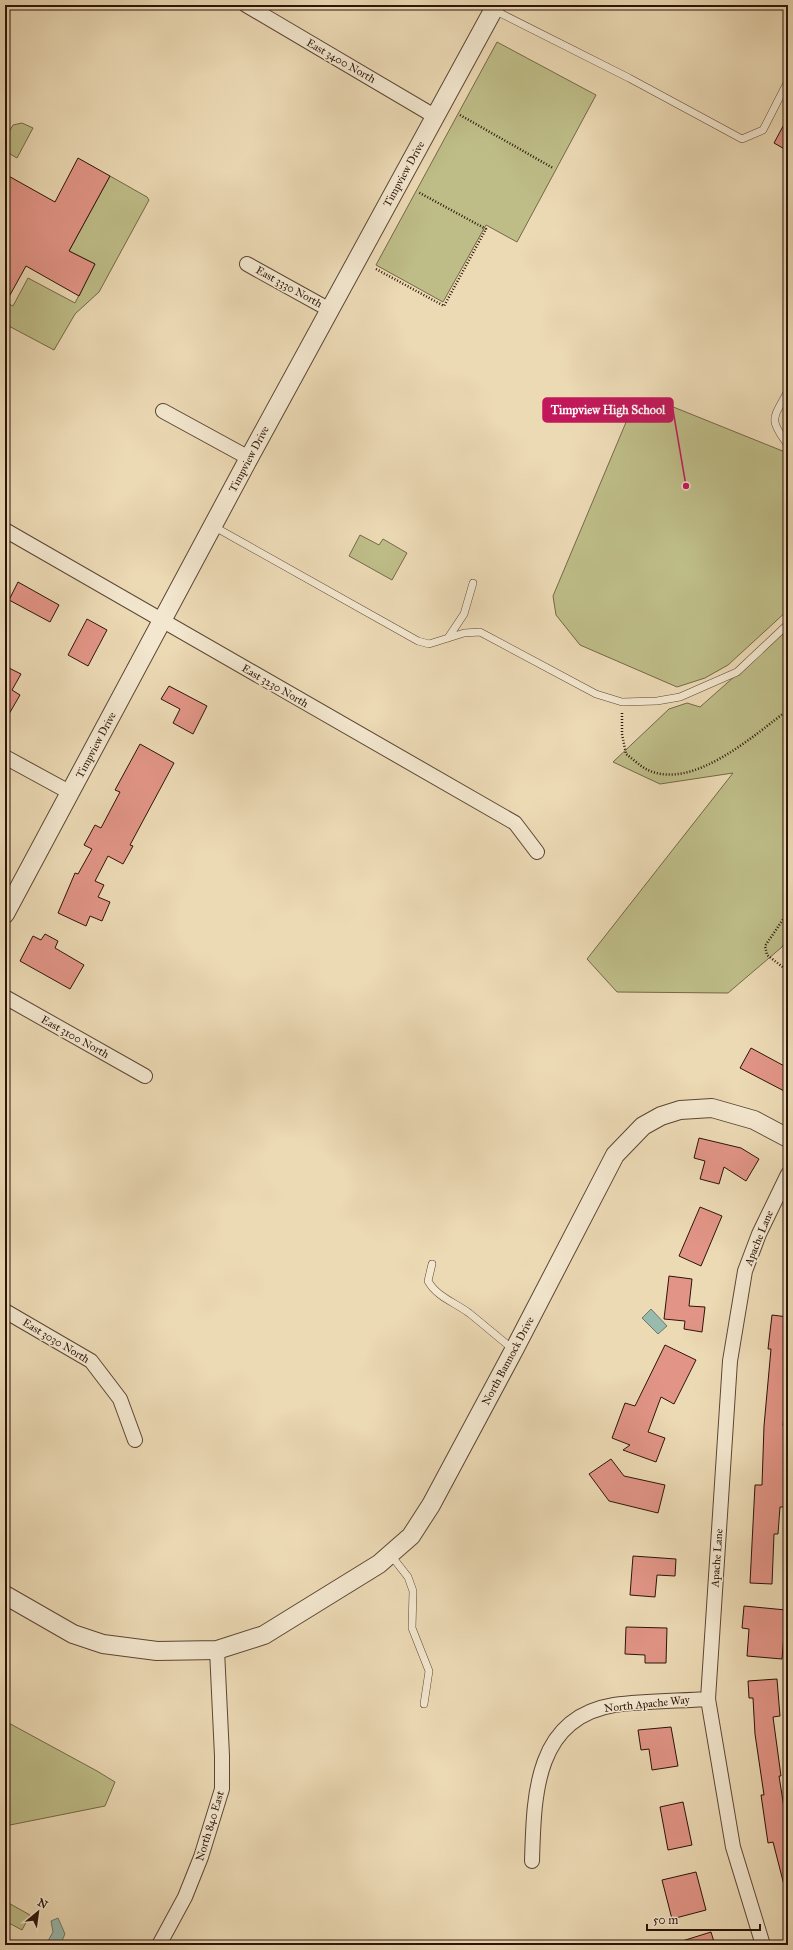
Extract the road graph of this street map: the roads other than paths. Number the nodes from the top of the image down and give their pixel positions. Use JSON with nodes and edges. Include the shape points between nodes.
{"nodes":[{"id":1,"x":246,"y":5,"type":"edge"},
{"id":2,"x":495,"y":8,"type":"edge"},
{"id":3,"x":788,"y":81,"type":"edge"},
{"id":4,"x":436,"y":117,"type":"junction"},
{"id":5,"x":247,"y":264,"type":"dead end"},
{"id":6,"x":330,"y":310,"type":"junction"},
{"id":7,"x":788,"y":391,"type":"edge"},
{"id":8,"x":163,"y":411,"type":"dead end"},
{"id":9,"x":788,"y":445,"type":"edge"},
{"id":10,"x":249,"y":458,"type":"junction"},
{"id":11,"x":213,"y":526,"type":"junction"},
{"id":12,"x":5,"y":530,"type":"edge"},
{"id":13,"x":472,"y":583,"type":"dead end"},
{"id":14,"x":162,"y":621,"type":"junction"},
{"id":15,"x":788,"y":624,"type":"edge"},
{"id":16,"x":448,"y":638,"type":"junction"},
{"id":17,"x":5,"y":757,"type":"edge"},
{"id":18,"x":71,"y":793,"type":"junction"},
{"id":19,"x":536,"y":852,"type":"dead end"},
{"id":20,"x":5,"y":914,"type":"edge"},
{"id":21,"x":5,"y":997,"type":"edge"},
{"id":22,"x":145,"y":1076,"type":"dead end"},
{"id":23,"x":788,"y":1138,"type":"edge"},
{"id":24,"x":788,"y":1174,"type":"edge"},
{"id":25,"x":432,"y":1264,"type":"dead end"},
{"id":26,"x":5,"y":1311,"type":"edge"},
{"id":27,"x":514,"y":1350,"type":"junction"},
{"id":28,"x":135,"y":1440,"type":"dead end"},
{"id":29,"x":390,"y":1554,"type":"junction"},
{"id":30,"x":5,"y":1595,"type":"edge"},
{"id":31,"x":217,"y":1650,"type":"junction"},
{"id":32,"x":708,"y":1699,"type":"junction"},
{"id":33,"x":424,"y":1704,"type":"dead end"},
{"id":34,"x":532,"y":1861,"type":"dead end"},
{"id":35,"x":159,"y":1945,"type":"edge"},
{"id":36,"x":763,"y":1945,"type":"edge"}],
"edges":[{"from":1,"to":4,"type":"street","name":"East 3400 North"},
{"from":2,"to":3,"type":"lane","via":[[742,140],[763,130]]},
{"from":2,"to":4,"type":"street","name":"Timpview Drive"},
{"from":4,"to":6,"type":"street","name":"Timpview Drive"},
{"from":5,"to":6,"type":"street","name":"East 3330 North"},
{"from":6,"to":10,"type":"street","name":"Timpview Drive"},
{"from":7,"to":9,"type":"lane","via":[[774,417],[776,429]]},
{"from":8,"to":10,"type":"street"},
{"from":10,"to":11,"type":"street","name":"Timpview Drive"},
{"from":11,"to":14,"type":"street","name":"Timpview Drive"},
{"from":11,"to":16,"type":"lane","via":[[418,641],[429,644]]},
{"from":12,"to":14,"type":"street","name":"East 3230 North"},
{"from":13,"to":16,"type":"lane","via":[[464,614]]},
{"from":14,"to":18,"type":"street","name":"Timpview Drive"},
{"from":14,"to":19,"type":"street","name":"East 3230 North","via":[[515,823]]},
{"from":15,"to":16,"type":"lane","via":[[737,672],[676,699],[656,701],[622,702],[596,694],[480,632]]},
{"from":17,"to":18,"type":"street"},
{"from":18,"to":20,"type":"street","name":"Timpview Drive"},
{"from":21,"to":22,"type":"street","name":"East 3100 North"},
{"from":23,"to":27,"type":"street","name":"North Bannock Drive","via":[[754,1120],[712,1108],[680,1110],[661,1116],[643,1126],[615,1155]]},
{"from":24,"to":32,"type":"street","name":"Apache Lane","via":[[759,1234],[746,1271],[730,1361]]},
{"from":25,"to":27,"type":"lane","via":[[428,1281],[432,1288],[469,1313]]},
{"from":26,"to":28,"type":"street","name":"East 3030 North","via":[[91,1361],[120,1400]]},
{"from":27,"to":29,"type":"street","name":"North Bannock Drive","via":[[431,1505],[411,1536]]},
{"from":29,"to":31,"type":"street","name":"North Bannock Drive","via":[[380,1564],[264,1635]]},
{"from":29,"to":33,"type":"lane","via":[[404,1571],[413,1591],[412,1628],[428,1671]]},
{"from":30,"to":31,"type":"street","name":"North Bannock Drive","via":[[73,1634],[103,1644],[157,1651]]},
{"from":31,"to":35,"type":"street","name":"North 840 East","via":[[222,1789],[201,1857],[185,1897]]},
{"from":32,"to":34,"type":"street","name":"North Apache Way","via":[[613,1705],[588,1712],[565,1728],[552,1743],[541,1768],[533,1818]]},
{"from":32,"to":36,"type":"street","name":"Apache Lane","via":[[734,1847]]}]}
